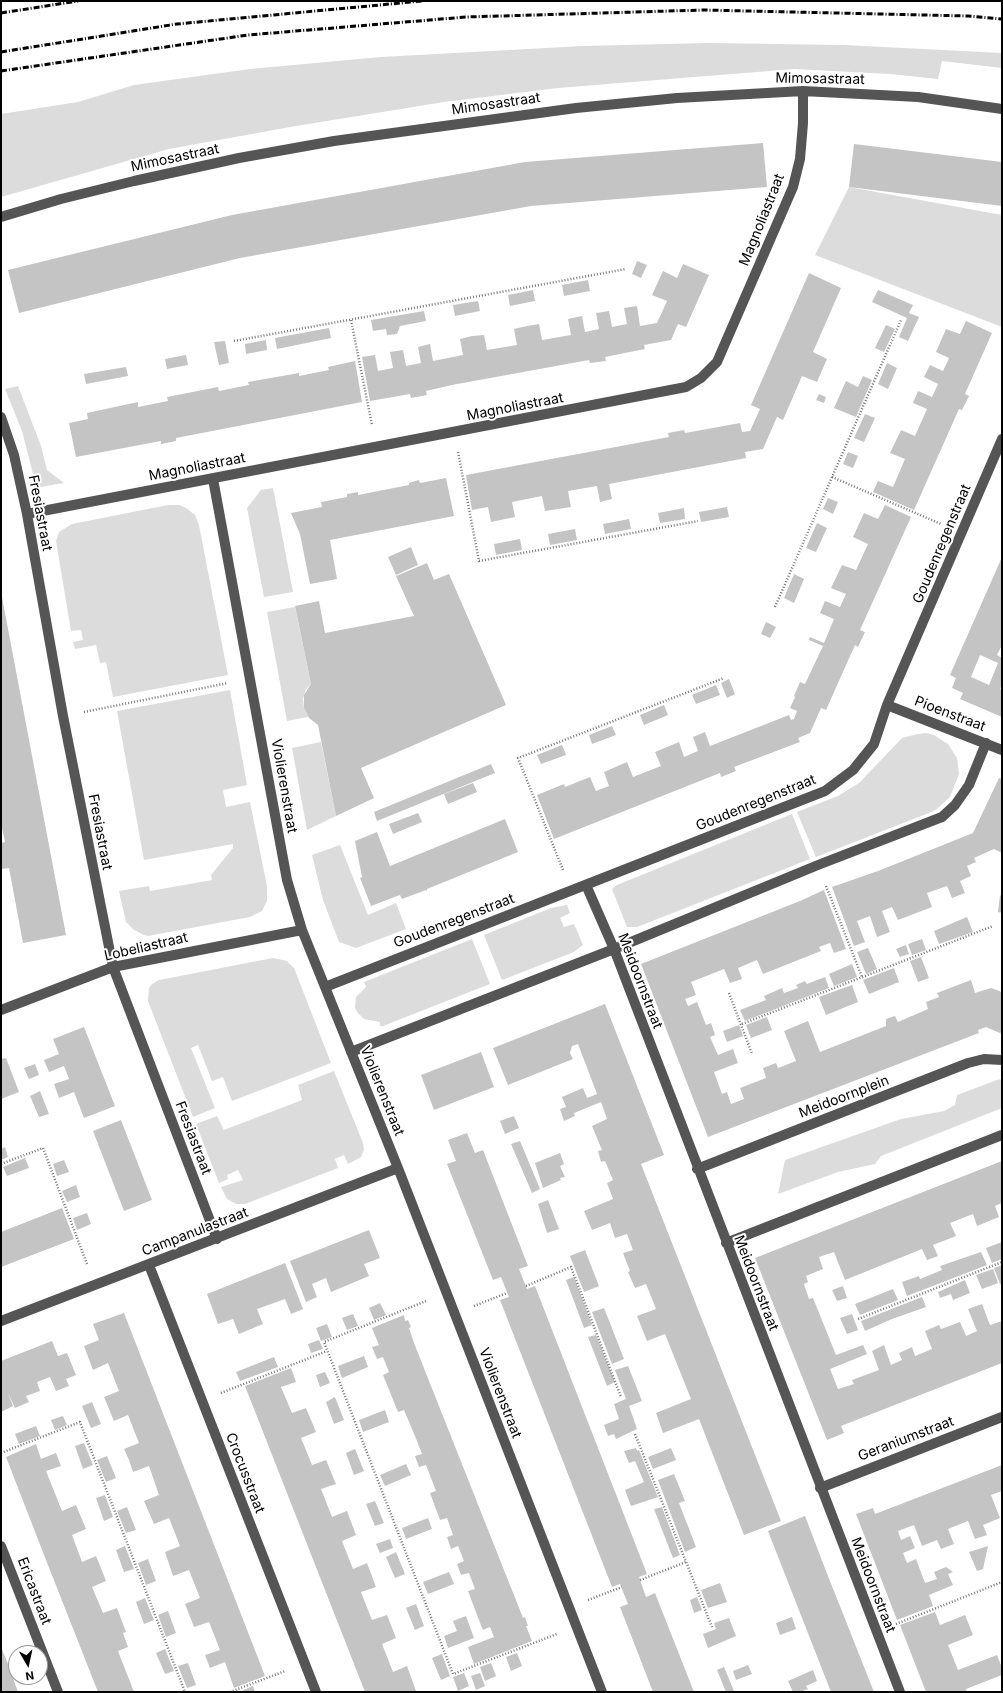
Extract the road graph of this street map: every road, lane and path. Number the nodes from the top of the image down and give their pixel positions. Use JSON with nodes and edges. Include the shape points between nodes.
{"nodes":[{"id":1,"x":802,"y":91,"type":"junction"},
{"id":2,"x":1002,"y":109,"type":"edge"},
{"id":3,"x":1,"y":217,"type":"edge"},
{"id":4,"x":626,"y":269,"type":"dead end"},
{"id":5,"x":351,"y":320,"type":"junction"},
{"id":6,"x":901,"y":320,"type":"dead end"},
{"id":7,"x":234,"y":341,"type":"dead end"},
{"id":8,"x":1,"y":417,"type":"edge"},
{"id":9,"x":444,"y":434,"type":"junction"},
{"id":10,"x":1002,"y":439,"type":"edge"},
{"id":11,"x":376,"y":447,"type":"junction"},
{"id":12,"x":1000,"y":449,"type":"edge"},
{"id":13,"x":832,"y":477,"type":"junction"},
{"id":14,"x":213,"y":478,"type":"junction"},
{"id":15,"x":27,"y":514,"type":"junction"},
{"id":16,"x":698,"y":521,"type":"dead end"},
{"id":17,"x":961,"y":533,"type":"junction"},
{"id":18,"x":775,"y":607,"type":"dead end"},
{"id":19,"x":724,"y":678,"type":"dead end"},
{"id":20,"x":250,"y":679,"type":"junction"},
{"id":21,"x":887,"y":705,"type":"junction"},
{"id":22,"x":63,"y":716,"type":"junction"},
{"id":23,"x":986,"y":743,"type":"junction"},
{"id":24,"x":1002,"y":750,"type":"edge"},
{"id":25,"x":818,"y":865,"type":"junction"},
{"id":26,"x":586,"y":885,"type":"junction"},
{"id":27,"x":571,"y":891,"type":"junction"},
{"id":28,"x":993,"y":926,"type":"dead end"},
{"id":29,"x":302,"y":930,"type":"junction"},
{"id":30,"x":614,"y":948,"type":"junction"},
{"id":31,"x":113,"y":967,"type":"junction"},
{"id":32,"x":862,"y":977,"type":"junction"},
{"id":33,"x":325,"y":987,"type":"junction"},
{"id":34,"x":729,"y":993,"type":"dead end"},
{"id":35,"x":1,"y":1010,"type":"edge"},
{"id":36,"x":742,"y":1024,"type":"junction"},
{"id":37,"x":351,"y":1052,"type":"junction"},
{"id":38,"x":752,"y":1054,"type":"dead end"},
{"id":39,"x":1002,"y":1060,"type":"edge"},
{"id":40,"x":1002,"y":1135,"type":"edge"},
{"id":41,"x":1,"y":1164,"type":"edge"},
{"id":42,"x":398,"y":1168,"type":"junction"},
{"id":43,"x":697,"y":1169,"type":"junction"},
{"id":44,"x":217,"y":1239,"type":"junction"},
{"id":45,"x":726,"y":1243,"type":"junction"},
{"id":46,"x":1002,"y":1262,"type":"edge"},
{"id":47,"x":149,"y":1265,"type":"junction"},
{"id":48,"x":95,"y":1285,"type":"junction"},
{"id":49,"x":526,"y":1286,"type":"dead end"},
{"id":50,"x":447,"y":1293,"type":"junction"},
{"id":51,"x":507,"y":1293,"type":"dead end"},
{"id":52,"x":455,"y":1314,"type":"junction"},
{"id":53,"x":858,"y":1319,"type":"dead end"},
{"id":54,"x":1,"y":1322,"type":"edge"},
{"id":55,"x":327,"y":1351,"type":"junction"},
{"id":56,"x":621,"y":1397,"type":"dead end"},
{"id":57,"x":202,"y":1401,"type":"junction"},
{"id":58,"x":1002,"y":1417,"type":"edge"},
{"id":59,"x":635,"y":1434,"type":"dead end"},
{"id":60,"x":1,"y":1453,"type":"edge"},
{"id":61,"x":820,"y":1488,"type":"junction"},
{"id":62,"x":1,"y":1546,"type":"edge"},
{"id":63,"x":686,"y":1562,"type":"junction"},
{"id":64,"x":640,"y":1580,"type":"dead end"},
{"id":65,"x":1002,"y":1582,"type":"edge"},
{"id":66,"x":622,"y":1587,"type":"dead end"},
{"id":67,"x":569,"y":1607,"type":"junction"},
{"id":68,"x":576,"y":1626,"type":"junction"},
{"id":69,"x":712,"y":1626,"type":"dead end"},
{"id":70,"x":876,"y":1632,"type":"junction"},
{"id":71,"x":304,"y":1663,"type":"junction"},
{"id":72,"x":58,"y":1692,"type":"edge"},
{"id":73,"x":185,"y":1692,"type":"edge"},
{"id":74,"x":230,"y":1692,"type":"edge"},
{"id":75,"x":316,"y":1692,"type":"edge"},
{"id":76,"x":602,"y":1692,"type":"edge"},
{"id":77,"x":900,"y":1692,"type":"edge"}],
"edges":[{"from":1,"to":2,"type":"street","name":"Mimosastraat","via":[[918,97]]},
{"from":1,"to":3,"type":"street","name":"Mimosastraat","via":[[677,98],[576,108],[334,141],[134,181]]},
{"from":1,"to":9,"type":"street","name":"Magnoliastraat","via":[[800,159],[793,187],[717,362],[701,378],[686,387],[667,392]]},
{"from":4,"to":5,"type":"path"},
{"from":5,"to":7,"type":"path"},
{"from":5,"to":11,"type":"path"},
{"from":6,"to":13,"type":"path"},
{"from":8,"to":15,"type":"street","name":"Fresiastraat","via":[[14,455]]},
{"from":9,"to":11,"type":"street","name":"Magnoliastraat"},
{"from":9,"to":16,"type":"path","via":[[458,453],[479,561]]},
{"from":10,"to":12,"type":"street","name":"Goudenregenstraat"},
{"from":11,"to":14,"type":"street","name":"Magnoliastraat"},
{"from":12,"to":17,"type":"street","name":"Goudenregenstraat"},
{"from":13,"to":17,"type":"path"},
{"from":13,"to":18,"type":"path"},
{"from":14,"to":15,"type":"street","name":"Magnoliastraat"},
{"from":14,"to":20,"type":"street","name":"Violierenstraat"},
{"from":15,"to":22,"type":"street","name":"Fresiastraat"},
{"from":17,"to":21,"type":"street","name":"Goudenregenstraat"},
{"from":19,"to":27,"type":"path","via":[[518,758]]},
{"from":20,"to":22,"type":"path"},
{"from":20,"to":29,"type":"street","name":"Violierenstraat","via":[[287,880]]},
{"from":21,"to":23,"type":"street","name":"Pioenstraat"},
{"from":21,"to":26,"type":"street","name":"Goudenregenstraat","via":[[874,744],[853,770],[825,791]]},
{"from":22,"to":31,"type":"street","name":"Fresiastraat"},
{"from":23,"to":24,"type":"street","name":"Pioenstraat"},
{"from":23,"to":25,"type":"street","via":[[969,785],[942,818]]},
{"from":25,"to":30,"type":"street"},
{"from":25,"to":32,"type":"path"},
{"from":26,"to":27,"type":"street","name":"Goudenregenstraat"},
{"from":26,"to":30,"type":"street","name":"Meidoornstraat"},
{"from":27,"to":33,"type":"street","name":"Goudenregenstraat"},
{"from":28,"to":32,"type":"path"},
{"from":29,"to":31,"type":"street","name":"Lobeliastraat"},
{"from":29,"to":33,"type":"street","name":"Violierenstraat"},
{"from":30,"to":37,"type":"street"},
{"from":30,"to":43,"type":"street","name":"Meidoornstraat"},
{"from":31,"to":35,"type":"street","name":"Lobeliastraat"},
{"from":31,"to":44,"type":"street","name":"Fresiastraat"},
{"from":32,"to":36,"type":"path"},
{"from":33,"to":37,"type":"street","name":"Violierenstraat"},
{"from":34,"to":36,"type":"path"},
{"from":36,"to":38,"type":"path"},
{"from":37,"to":42,"type":"street","name":"Violierenstraat"},
{"from":39,"to":43,"type":"street","name":"Meidoornplein","via":[[984,1059],[968,1063]]},
{"from":40,"to":45,"type":"street"},
{"from":41,"to":48,"type":"path","via":[[43,1148]]},
{"from":42,"to":44,"type":"street","name":"Campanulastraat"},
{"from":42,"to":50,"type":"street","name":"Violierenstraat"},
{"from":43,"to":45,"type":"street","name":"Meidoornstraat"},
{"from":44,"to":47,"type":"street","name":"Campanulastraat"},
{"from":45,"to":61,"type":"street","name":"Meidoornstraat"},
{"from":46,"to":53,"type":"path"},
{"from":47,"to":48,"type":"street","name":"Campanulastraat"},
{"from":47,"to":57,"type":"street","name":"Crocusstraat"},
{"from":48,"to":54,"type":"street","name":"Campanulastraat"},
{"from":49,"to":56,"type":"path","via":[[572,1267]]},
{"from":50,"to":52,"type":"street","name":"Violierenstraat"},
{"from":50,"to":55,"type":"path","via":[[324,1342]]},
{"from":51,"to":52,"type":"path"},
{"from":52,"to":67,"type":"street","name":"Violierenstraat"},
{"from":55,"to":57,"type":"path"},
{"from":55,"to":68,"type":"path","via":[[454,1674]]},
{"from":57,"to":71,"type":"street","name":"Crocusstraat"},
{"from":58,"to":61,"type":"street","name":"Geraniumstraat"},
{"from":59,"to":63,"type":"path"},
{"from":60,"to":73,"type":"path","via":[[80,1422]]},
{"from":61,"to":70,"type":"street","name":"Meidoornstraat"},
{"from":62,"to":72,"type":"street","name":"Ericastraat"},
{"from":63,"to":64,"type":"path"},
{"from":63,"to":69,"type":"path"},
{"from":65,"to":70,"type":"path"},
{"from":66,"to":67,"type":"path"},
{"from":67,"to":68,"type":"street","name":"Violierenstraat"},
{"from":68,"to":76,"type":"street","name":"Violierenstraat"},
{"from":70,"to":77,"type":"street","name":"Meidoornstraat"},
{"from":71,"to":74,"type":"path"},
{"from":71,"to":75,"type":"street","name":"Crocusstraat"}]}
